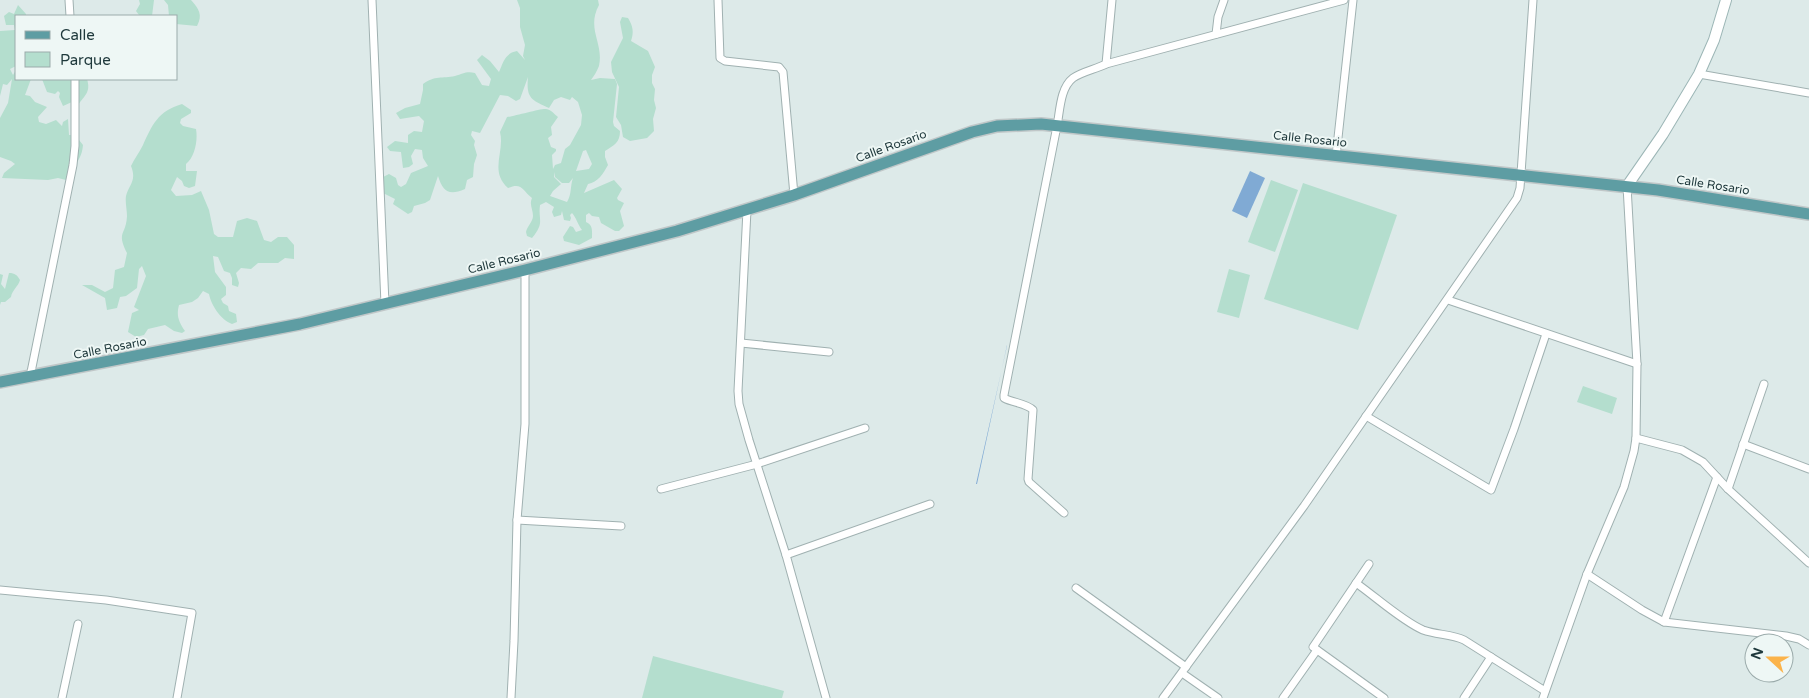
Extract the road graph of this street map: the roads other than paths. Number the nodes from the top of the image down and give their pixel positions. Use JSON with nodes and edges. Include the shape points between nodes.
{"nodes":[{"id":1,"x":69,"y":0,"type":"edge"},
{"id":2,"x":372,"y":0,"type":"edge"},
{"id":3,"x":718,"y":0,"type":"edge"},
{"id":4,"x":1112,"y":0,"type":"edge"},
{"id":5,"x":1224,"y":0,"type":"edge"},
{"id":6,"x":1344,"y":0,"type":"edge"},
{"id":7,"x":1353,"y":0,"type":"edge"},
{"id":8,"x":1533,"y":0,"type":"edge"},
{"id":9,"x":1726,"y":0,"type":"edge"},
{"id":10,"x":70,"y":15,"type":"edge"},
{"id":11,"x":1216,"y":34,"type":"junction"},
{"id":12,"x":1106,"y":64,"type":"junction"},
{"id":13,"x":1698,"y":74,"type":"junction"},
{"id":14,"x":75,"y":80,"type":"edge"},
{"id":15,"x":1809,"y":93,"type":"edge"},
{"id":16,"x":1056,"y":126,"type":"junction"},
{"id":17,"x":1336,"y":156,"type":"junction"},
{"id":18,"x":1521,"y":175,"type":"junction"},
{"id":19,"x":1627,"y":186,"type":"junction"},
{"id":20,"x":794,"y":195,"type":"junction"},
{"id":21,"x":747,"y":210,"type":"junction"},
{"id":22,"x":1809,"y":214,"type":"edge"},
{"id":23,"x":525,"y":270,"type":"junction"},
{"id":24,"x":1448,"y":300,"type":"junction"},
{"id":25,"x":385,"y":304,"type":"junction"},
{"id":26,"x":1546,"y":334,"type":"junction"},
{"id":27,"x":740,"y":343,"type":"junction"},
{"id":28,"x":829,"y":352,"type":"dead end"},
{"id":29,"x":1637,"y":364,"type":"junction"},
{"id":30,"x":30,"y":377,"type":"junction"},
{"id":31,"x":0,"y":382,"type":"edge"},
{"id":32,"x":1764,"y":384,"type":"dead end"},
{"id":33,"x":1366,"y":416,"type":"junction"},
{"id":34,"x":865,"y":428,"type":"dead end"},
{"id":35,"x":1636,"y":438,"type":"junction"},
{"id":36,"x":1743,"y":444,"type":"junction"},
{"id":37,"x":757,"y":464,"type":"junction"},
{"id":38,"x":1809,"y":470,"type":"edge"},
{"id":39,"x":1717,"y":477,"type":"junction"},
{"id":40,"x":661,"y":489,"type":"dead end"},
{"id":41,"x":1728,"y":489,"type":"junction"},
{"id":42,"x":930,"y":504,"type":"dead end"},
{"id":43,"x":1064,"y":513,"type":"dead end"},
{"id":44,"x":518,"y":520,"type":"junction"},
{"id":45,"x":621,"y":526,"type":"dead end"},
{"id":46,"x":786,"y":555,"type":"junction"},
{"id":47,"x":1809,"y":563,"type":"edge"},
{"id":48,"x":1369,"y":564,"type":"dead end"},
{"id":49,"x":1587,"y":574,"type":"junction"},
{"id":50,"x":1356,"y":583,"type":"junction"},
{"id":51,"x":1076,"y":588,"type":"dead end"},
{"id":52,"x":0,"y":590,"type":"edge"},
{"id":53,"x":1664,"y":622,"type":"junction"},
{"id":54,"x":78,"y":624,"type":"dead end"},
{"id":55,"x":1809,"y":645,"type":"edge"},
{"id":56,"x":1317,"y":650,"type":"junction"},
{"id":57,"x":1491,"y":657,"type":"junction"},
{"id":58,"x":1186,"y":667,"type":"junction"},
{"id":59,"x":1182,"y":674,"type":"junction"},
{"id":60,"x":1544,"y":695,"type":"edge"},
{"id":61,"x":62,"y":698,"type":"edge"},
{"id":62,"x":177,"y":698,"type":"edge"},
{"id":63,"x":511,"y":698,"type":"edge"},
{"id":64,"x":826,"y":698,"type":"edge"},
{"id":65,"x":1163,"y":698,"type":"edge"},
{"id":66,"x":1218,"y":698,"type":"edge"},
{"id":67,"x":1283,"y":698,"type":"edge"},
{"id":68,"x":1384,"y":698,"type":"edge"},
{"id":69,"x":1464,"y":698,"type":"edge"}],
"edges":[{"from":1,"to":10,"type":"street"},
{"from":2,"to":25,"type":"street"},
{"from":3,"to":20,"type":"street","via":[[720,58],[779,67],[784,72]]},
{"from":4,"to":12,"type":"street"},
{"from":5,"to":11,"type":"street"},
{"from":6,"to":11,"type":"street"},
{"from":7,"to":17,"type":"street"},
{"from":8,"to":18,"type":"street"},
{"from":9,"to":13,"type":"street","via":[[1714,40]]},
{"from":11,"to":12,"type":"street"},
{"from":12,"to":16,"type":"street","via":[[1073,78],[1067,85]]},
{"from":13,"to":15,"type":"street"},
{"from":13,"to":19,"type":"street","via":[[1663,134]]},
{"from":14,"to":30,"type":"street","via":[[73,165]]},
{"from":16,"to":17,"type":"main road","name":"Calle Rosario"},
{"from":16,"to":20,"type":"main road","name":"Calle Rosario","via":[[997,126],[972,132]]},
{"from":16,"to":43,"type":"street","via":[[1004,398],[1033,410],[1028,479]]},
{"from":17,"to":18,"type":"main road","name":"Calle Rosario"},
{"from":18,"to":19,"type":"main road","name":"Calle Rosario"},
{"from":18,"to":24,"type":"street","via":[[1517,198]]},
{"from":19,"to":22,"type":"main road","name":"Calle Rosario"},
{"from":19,"to":29,"type":"street"},
{"from":20,"to":21,"type":"main road","name":"Calle Rosario"},
{"from":21,"to":23,"type":"main road","name":"Calle Rosario"},
{"from":21,"to":27,"type":"street"},
{"from":23,"to":25,"type":"main road","name":"Calle Rosario"},
{"from":23,"to":44,"type":"street","via":[[526,384]]},
{"from":24,"to":26,"type":"street"},
{"from":24,"to":33,"type":"street"},
{"from":25,"to":30,"type":"main road","name":"Calle Rosario","via":[[242,336]]},
{"from":26,"to":29,"type":"street"},
{"from":26,"to":33,"type":"street","via":[[1491,490]]},
{"from":27,"to":28,"type":"street"},
{"from":27,"to":37,"type":"street","via":[[739,404]]},
{"from":29,"to":35,"type":"street"},
{"from":30,"to":31,"type":"main road","name":"Calle Rosario"},
{"from":32,"to":36,"type":"street"},
{"from":33,"to":58,"type":"street"},
{"from":34,"to":37,"type":"street"},
{"from":35,"to":39,"type":"street","via":[[1682,450],[1703,462]]},
{"from":35,"to":49,"type":"street","via":[[1624,487]]},
{"from":36,"to":38,"type":"street"},
{"from":36,"to":41,"type":"street"},
{"from":37,"to":40,"type":"street"},
{"from":37,"to":46,"type":"street"},
{"from":39,"to":41,"type":"street"},
{"from":39,"to":53,"type":"street"},
{"from":41,"to":47,"type":"street"},
{"from":42,"to":46,"type":"street"},
{"from":44,"to":45,"type":"street"},
{"from":44,"to":63,"type":"street"},
{"from":46,"to":64,"type":"street"},
{"from":48,"to":50,"type":"street"},
{"from":49,"to":53,"type":"street"},
{"from":49,"to":60,"type":"street"},
{"from":50,"to":56,"type":"street","via":[[1313,646]]},
{"from":50,"to":57,"type":"street","via":[[1416,626],[1464,640]]},
{"from":51,"to":58,"type":"street"},
{"from":52,"to":62,"type":"street","via":[[106,600],[192,613]]},
{"from":53,"to":55,"type":"street","via":[[1786,636]]},
{"from":54,"to":61,"type":"street"},
{"from":56,"to":67,"type":"street"},
{"from":56,"to":68,"type":"street"},
{"from":57,"to":60,"type":"street"},
{"from":57,"to":69,"type":"street"},
{"from":58,"to":59,"type":"street"},
{"from":59,"to":65,"type":"street"},
{"from":59,"to":66,"type":"street"}]}
